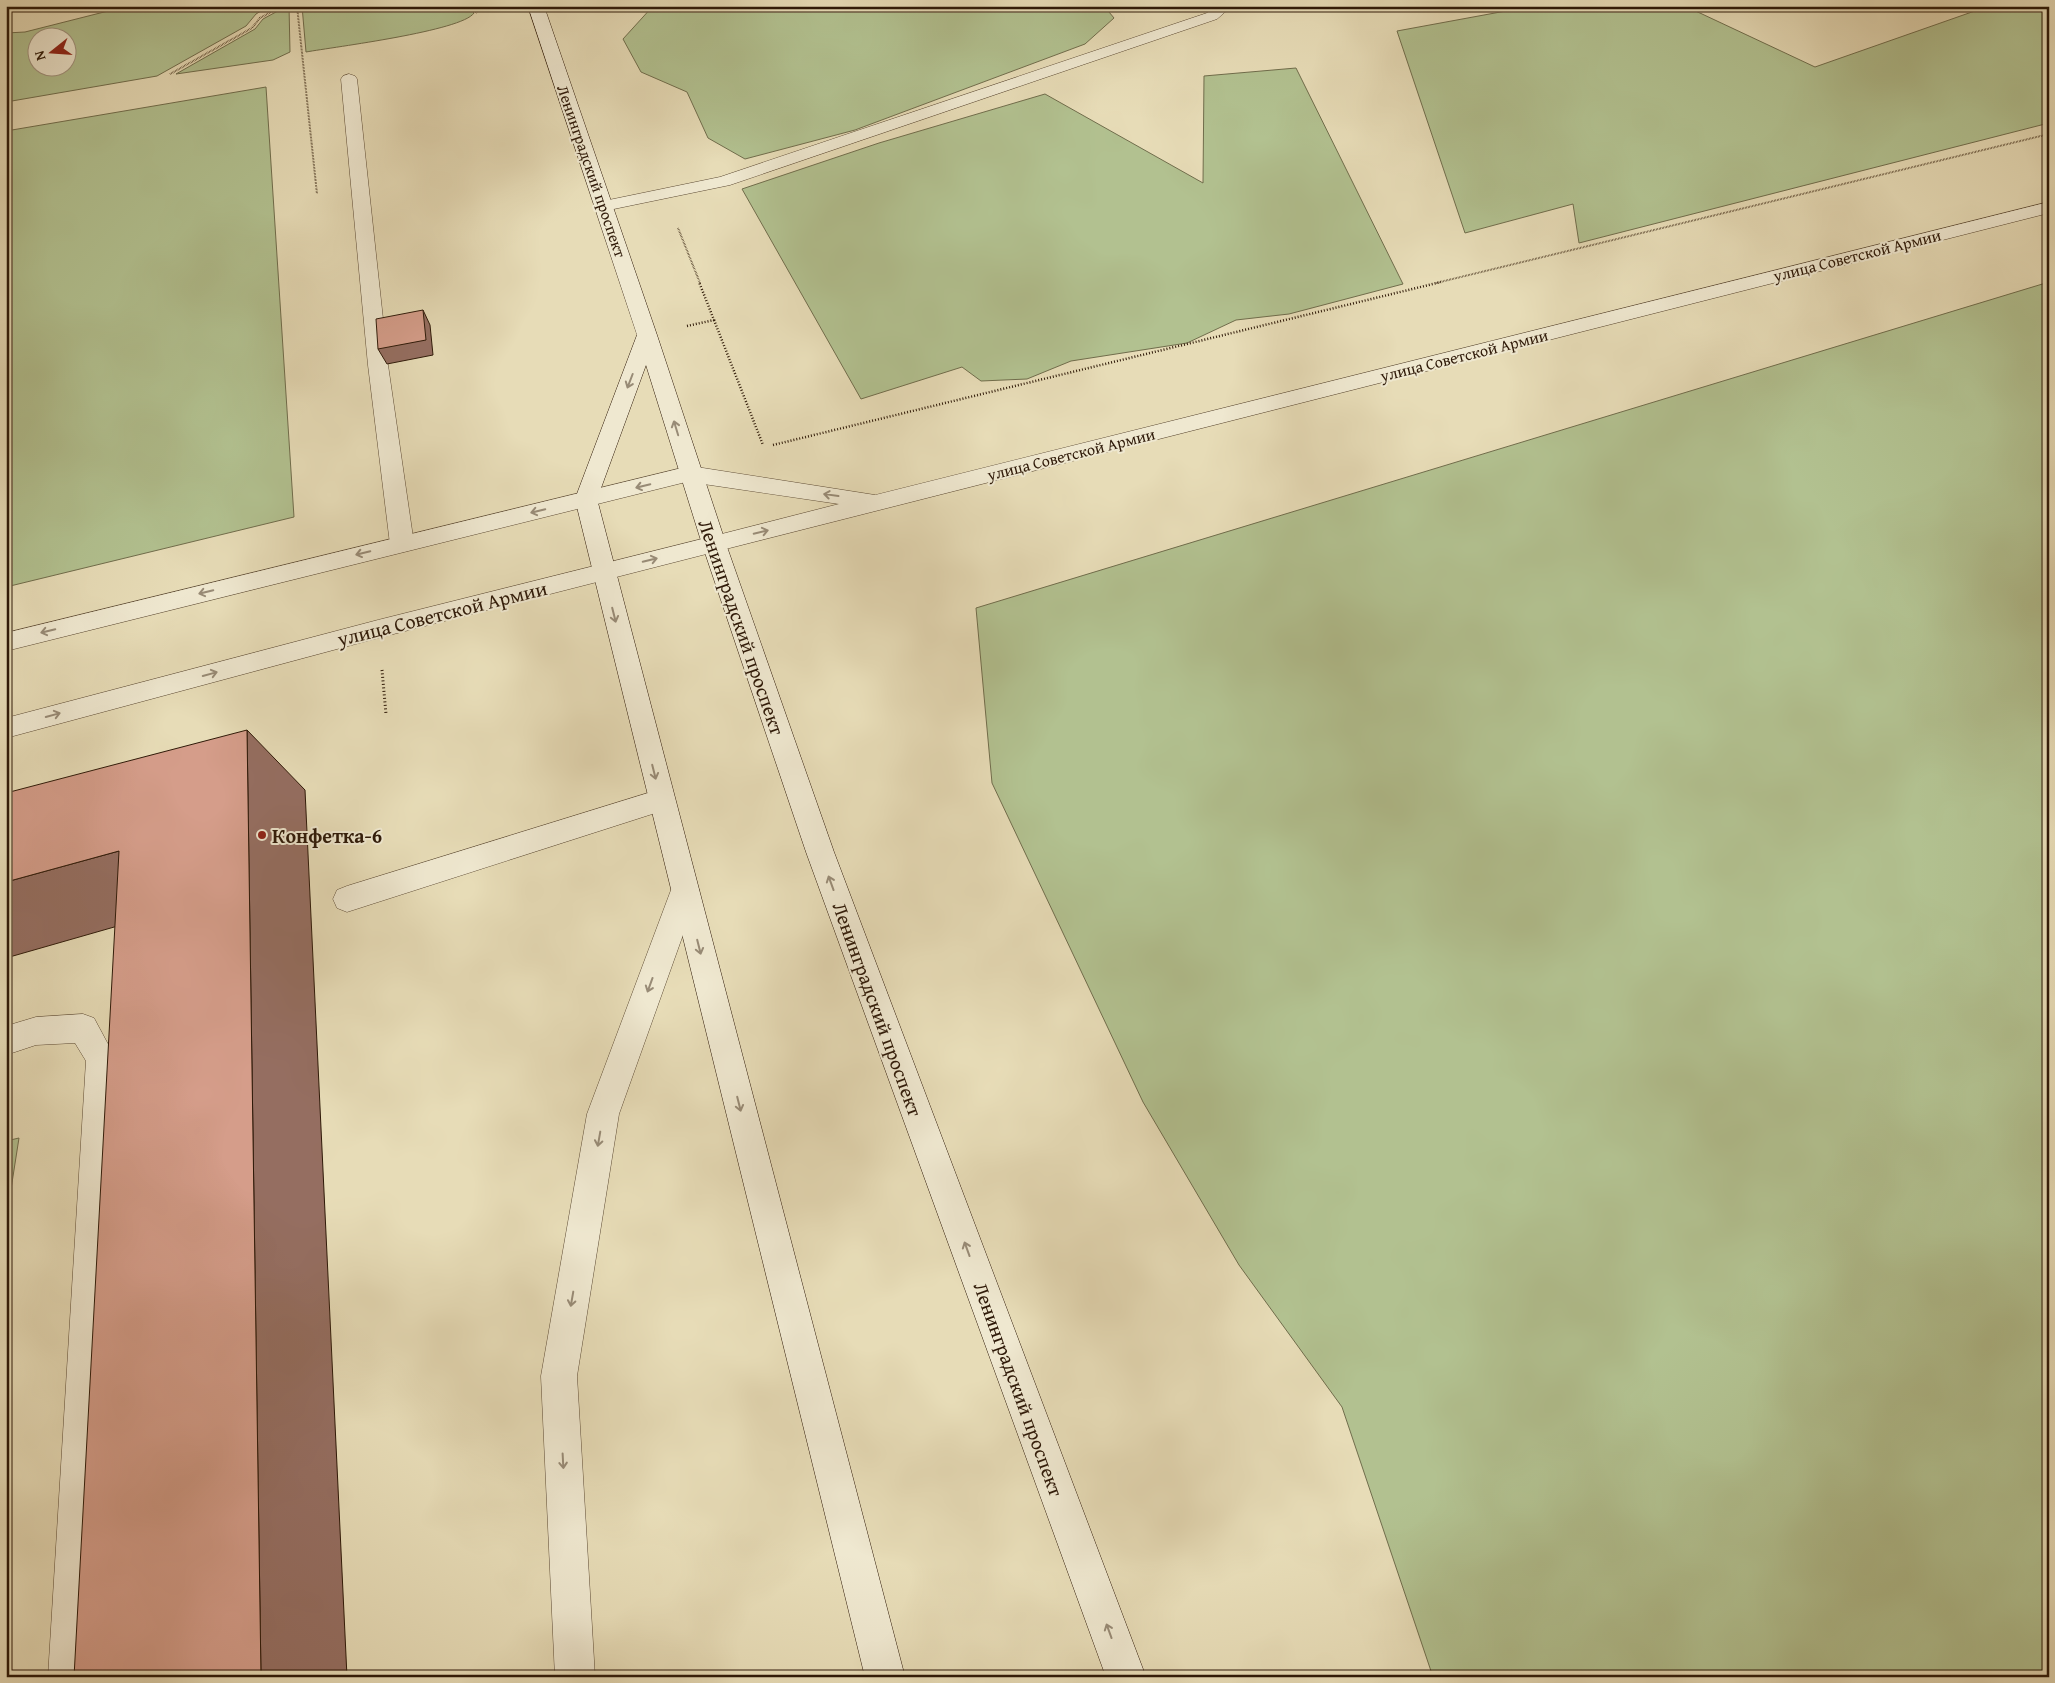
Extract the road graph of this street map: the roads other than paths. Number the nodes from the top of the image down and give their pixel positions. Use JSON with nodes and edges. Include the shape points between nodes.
{"nodes":[{"id":1,"x":536,"y":6,"type":"edge"},
{"id":2,"x":1225,"y":6,"type":"edge"},
{"id":3,"x":349,"y":79,"type":"dead end"},
{"id":4,"x":604,"y":206,"type":"junction"},
{"id":5,"x":2049,"y":207,"type":"edge"},
{"id":6,"x":647,"y":335,"type":"junction"},
{"id":7,"x":690,"y":474,"type":"junction"},
{"id":8,"x":586,"y":500,"type":"junction"},
{"id":9,"x":879,"y":502,"type":"junction"},
{"id":10,"x":402,"y":544,"type":"junction"},
{"id":11,"x":714,"y":544,"type":"junction"},
{"id":12,"x":603,"y":572,"type":"junction"},
{"id":13,"x":6,"y":642,"type":"edge"},
{"id":14,"x":6,"y":728,"type":"edge"},
{"id":15,"x":661,"y":800,"type":"junction"},
{"id":16,"x":685,"y":890,"type":"junction"},
{"id":17,"x":347,"y":899,"type":"dead end"},
{"id":18,"x":6,"y":1041,"type":"edge"},
{"id":19,"x":68,"y":1677,"type":"edge"},
{"id":20,"x":575,"y":1677,"type":"edge"},
{"id":21,"x":885,"y":1677,"type":"edge"},
{"id":22,"x":1126,"y":1677,"type":"edge"}],
"edges":[{"from":1,"to":4,"type":"street","name":"Ленинградский проспект"},
{"from":2,"to":4,"type":"street","via":[[1212,16],[724,181]]},
{"from":3,"to":10,"type":"street","via":[[378,365]]},
{"from":4,"to":6,"type":"street","name":"Ленинградский проспект"},
{"from":5,"to":9,"type":"street","name":"улица Советской Армии"},
{"from":7,"to":6,"type":"street","name":"Ленинградский проспект","one_way":true},
{"from":6,"to":8,"type":"street","one_way":true},
{"from":7,"to":8,"type":"street","name":"улица Советской Армии","one_way":true},
{"from":9,"to":7,"type":"street","name":"улица Советской Армии","one_way":true},
{"from":7,"to":11,"type":"street","name":"Ленинградский проспект"},
{"from":8,"to":10,"type":"street","name":"улица Советской Армии","one_way":true},
{"from":8,"to":12,"type":"street"},
{"from":11,"to":9,"type":"street","name":"улица Советской Армии","one_way":true},
{"from":10,"to":13,"type":"street","name":"улица Советской Армии","one_way":true},
{"from":12,"to":11,"type":"street","name":"улица Советской Армии","one_way":true},
{"from":22,"to":11,"type":"street","name":"Ленинградский проспект","one_way":true,"via":[[820,852]]},
{"from":14,"to":12,"type":"street","name":"улица Советской Армии","one_way":true},
{"from":12,"to":15,"type":"street","one_way":true},
{"from":15,"to":16,"type":"street"},
{"from":15,"to":17,"type":"street"},
{"from":16,"to":20,"type":"street","one_way":true,"via":[[603,1114],[559,1376]]},
{"from":16,"to":21,"type":"street","one_way":true},
{"from":18,"to":19,"type":"street","via":[[36,1031],[83,1028],[100,1059]]}]}
